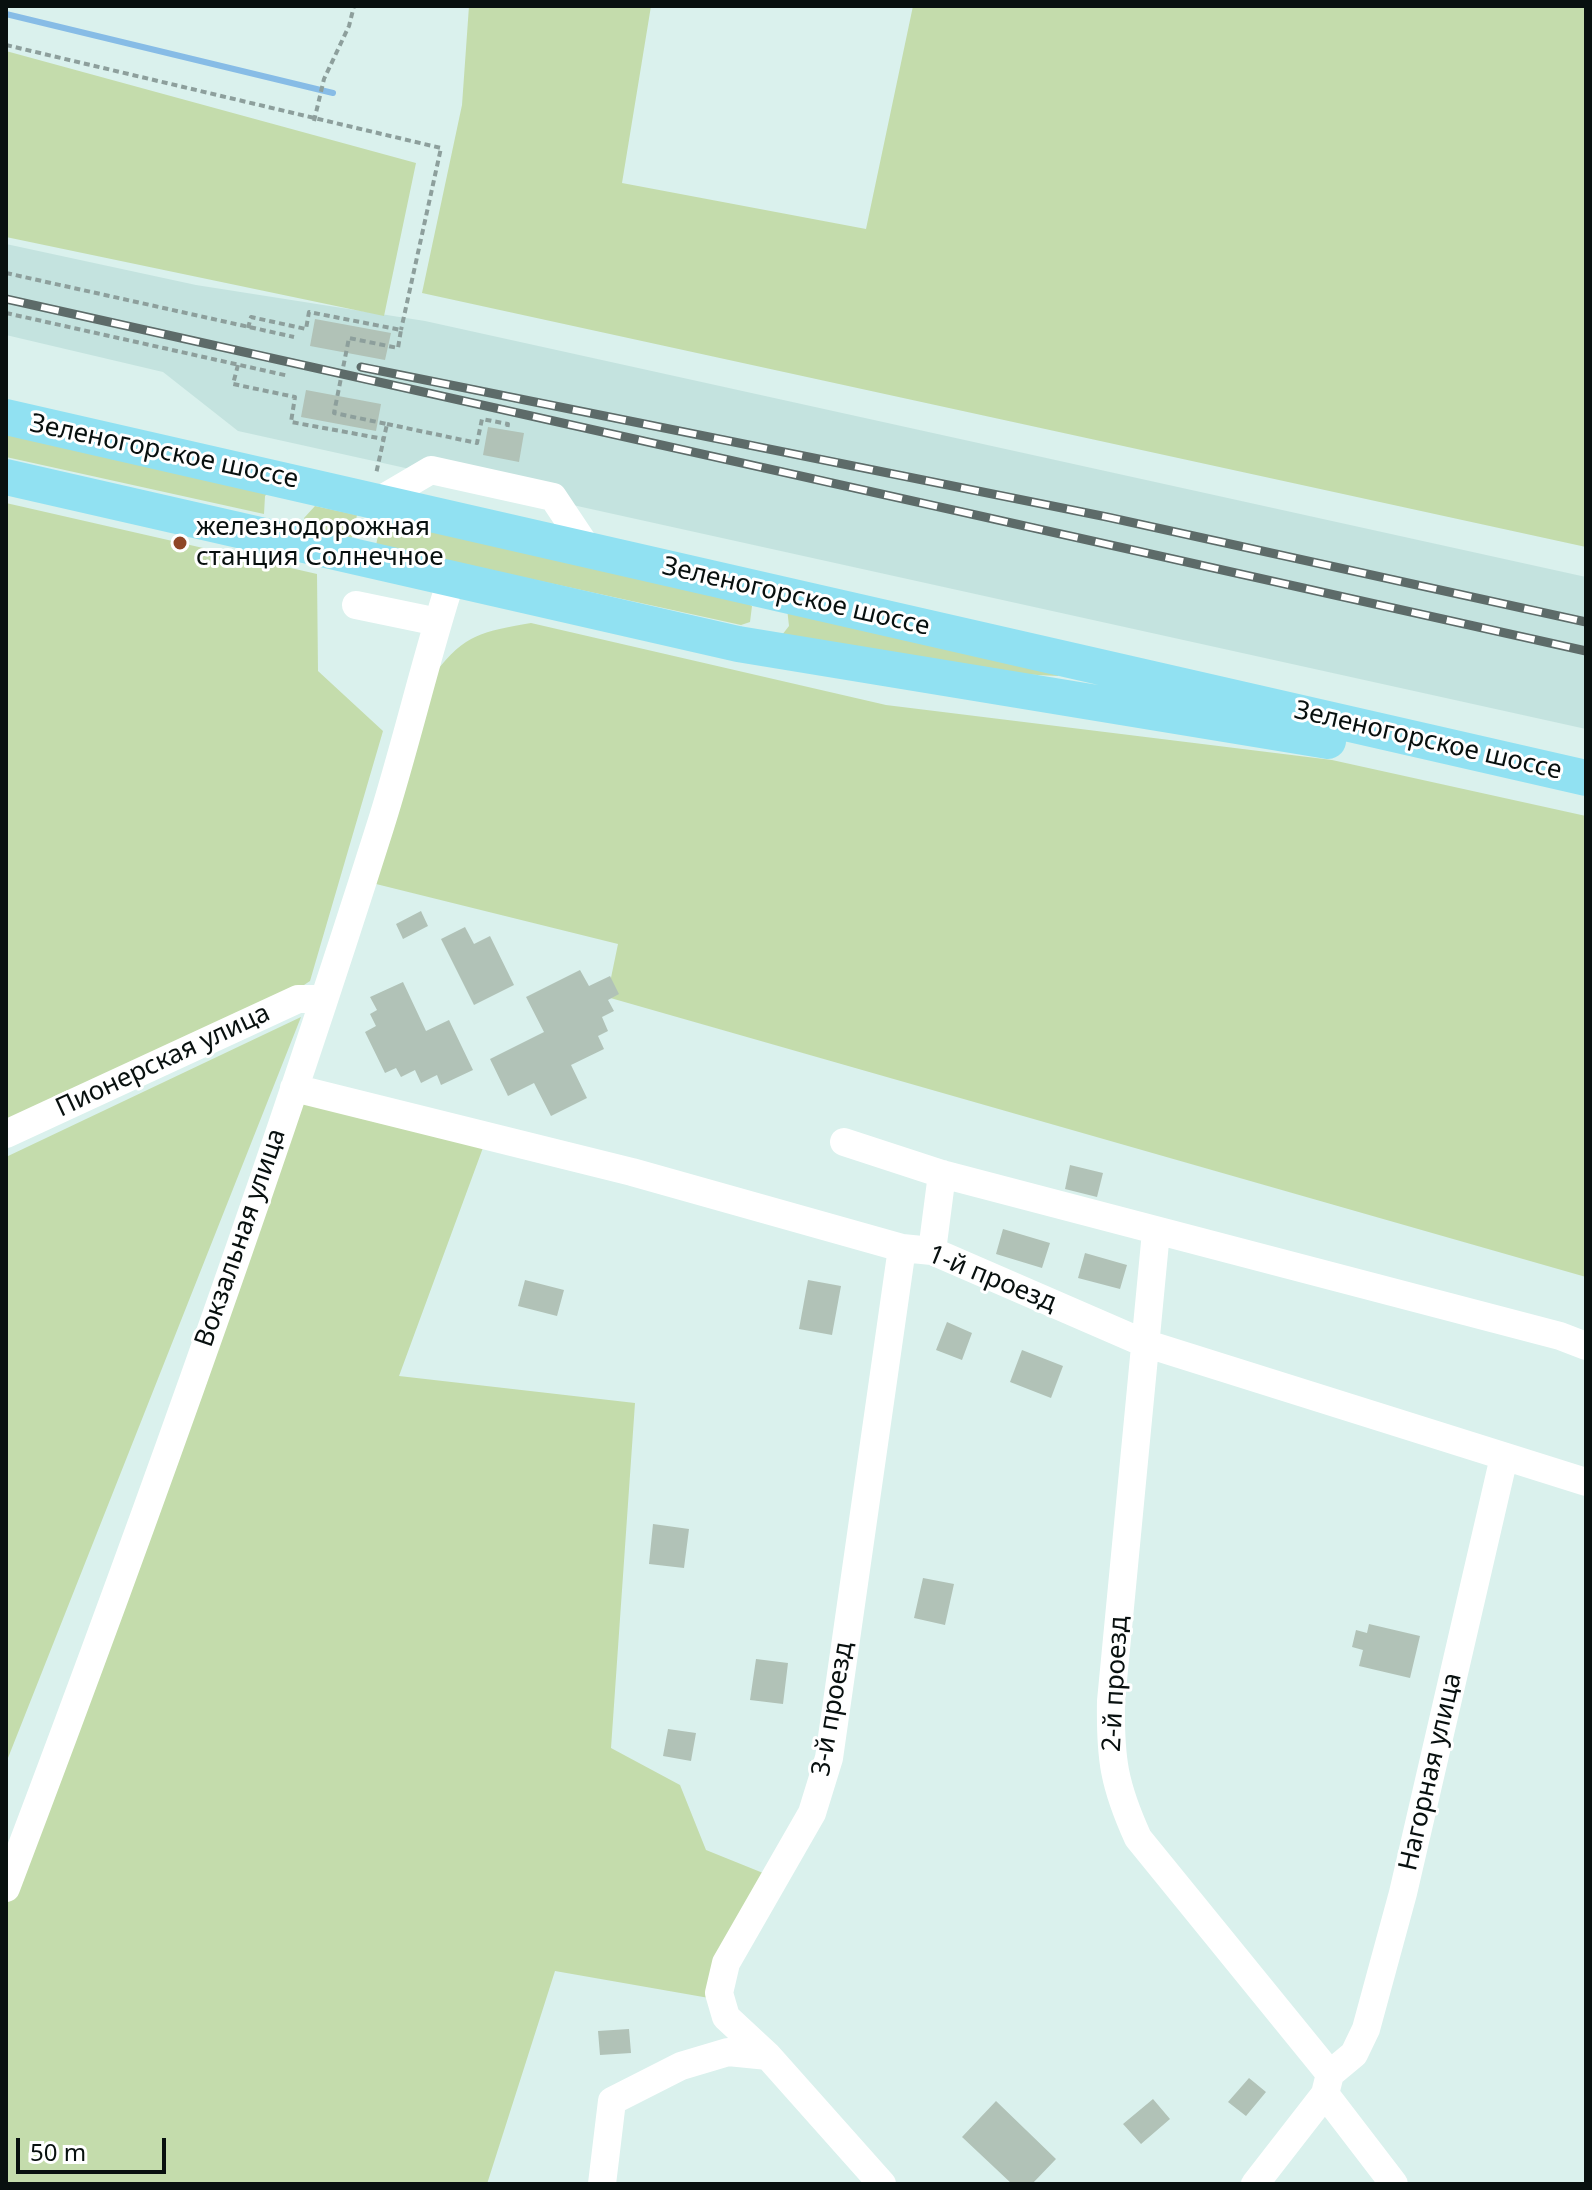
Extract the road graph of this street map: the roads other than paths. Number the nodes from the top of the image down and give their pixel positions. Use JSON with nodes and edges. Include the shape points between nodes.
{"nodes":[{"id":1,"x":6,"y":417,"type":"edge"},
{"id":2,"x":6,"y":477,"type":"edge"},
{"id":3,"x":305,"y":483,"type":"junction"},
{"id":4,"x":292,"y":544,"type":"junction"},
{"id":5,"x":451,"y":580,"type":"junction"},
{"id":6,"x":749,"y":587,"type":"junction"},
{"id":7,"x":356,"y":605,"type":"dead end"},
{"id":8,"x":438,"y":622,"type":"junction"},
{"id":9,"x":738,"y":644,"type":"junction"},
{"id":10,"x":1586,"y":778,"type":"edge"},
{"id":11,"x":1586,"y":784,"type":"edge"},
{"id":12,"x":322,"y":999,"type":"junction"},
{"id":13,"x":294,"y":1088,"type":"junction"},
{"id":14,"x":6,"y":1134,"type":"edge"},
{"id":15,"x":844,"y":1142,"type":"dead end"},
{"id":16,"x":942,"y":1174,"type":"junction"},
{"id":17,"x":1156,"y":1232,"type":"junction"},
{"id":18,"x":902,"y":1248,"type":"junction"},
{"id":19,"x":932,"y":1251,"type":"junction"},
{"id":20,"x":1144,"y":1343,"type":"junction"},
{"id":21,"x":1586,"y":1346,"type":"edge"},
{"id":22,"x":1504,"y":1457,"type":"junction"},
{"id":23,"x":1586,"y":1482,"type":"edge"},
{"id":24,"x":6,"y":1888,"type":"edge"},
{"id":25,"x":768,"y":2056,"type":"junction"},
{"id":26,"x":1327,"y":2084,"type":"junction"},
{"id":27,"x":602,"y":2184,"type":"edge"},
{"id":28,"x":882,"y":2184,"type":"edge"},
{"id":29,"x":1255,"y":2184,"type":"edge"},
{"id":30,"x":1394,"y":2184,"type":"edge"}],
"edges":[{"from":1,"to":3,"type":"main road","name":"Зеленогорское шоссе"},
{"from":2,"to":4,"type":"main road","name":"Зеленогорское шоссе"},
{"from":3,"to":4,"type":"main road","via":[[278,511]]},
{"from":3,"to":6,"type":"main road","name":"Зеленогорское шоссе"},
{"from":4,"to":5,"type":"main road","name":"Зеленогорское шоссе"},
{"from":5,"to":8,"type":"street","name":"Вокзальная улица"},
{"from":5,"to":9,"type":"main road","name":"Зеленогорское шоссе"},
{"from":6,"to":9,"type":"main road","via":[[767,605],[769,620],[758,634]]},
{"from":6,"to":10,"type":"main road","name":"Зеленогорское шоссе"},
{"from":7,"to":8,"type":"street"},
{"from":8,"to":12,"type":"street","name":"Вокзальная улица","via":[[381,825]]},
{"from":9,"to":11,"type":"main road","name":"Зеленогорское шоссе"},
{"from":12,"to":13,"type":"street","name":"Вокзальная улица"},
{"from":12,"to":14,"type":"street","name":"Пионерская улица","via":[[298,999]]},
{"from":13,"to":18,"type":"street","name":"1-й проезд","via":[[632,1172]]},
{"from":13,"to":24,"type":"street","name":"Вокзальная улица","via":[[106,1626]]},
{"from":15,"to":16,"type":"street"},
{"from":16,"to":17,"type":"street"},
{"from":16,"to":19,"type":"street"},
{"from":17,"to":20,"type":"street","name":"2-й проезд"},
{"from":17,"to":21,"type":"street"},
{"from":18,"to":19,"type":"street","name":"1-й проезд"},
{"from":18,"to":25,"type":"street","name":"3-й проезд","via":[[829,1758],[812,1813],[726,1963],[719,1993],[726,2017]]},
{"from":19,"to":20,"type":"street","name":"1-й проезд"},
{"from":20,"to":22,"type":"street","name":"1-й проезд"},
{"from":20,"to":26,"type":"street","name":"2-й проезд","via":[[1111,1701],[1110,1750],[1117,1792],[1138,1838]]},
{"from":22,"to":23,"type":"street","name":"1-й проезд"},
{"from":22,"to":26,"type":"street","name":"Нагорная улица","via":[[1403,1893],[1366,2029],[1354,2054]]},
{"from":25,"to":27,"type":"street","via":[[728,2052],[681,2066],[612,2101]]},
{"from":25,"to":28,"type":"street","name":"3-й проезд"},
{"from":26,"to":29,"type":"street","name":"Нагорная улица"},
{"from":26,"to":30,"type":"street","name":"2-й проезд"}]}
